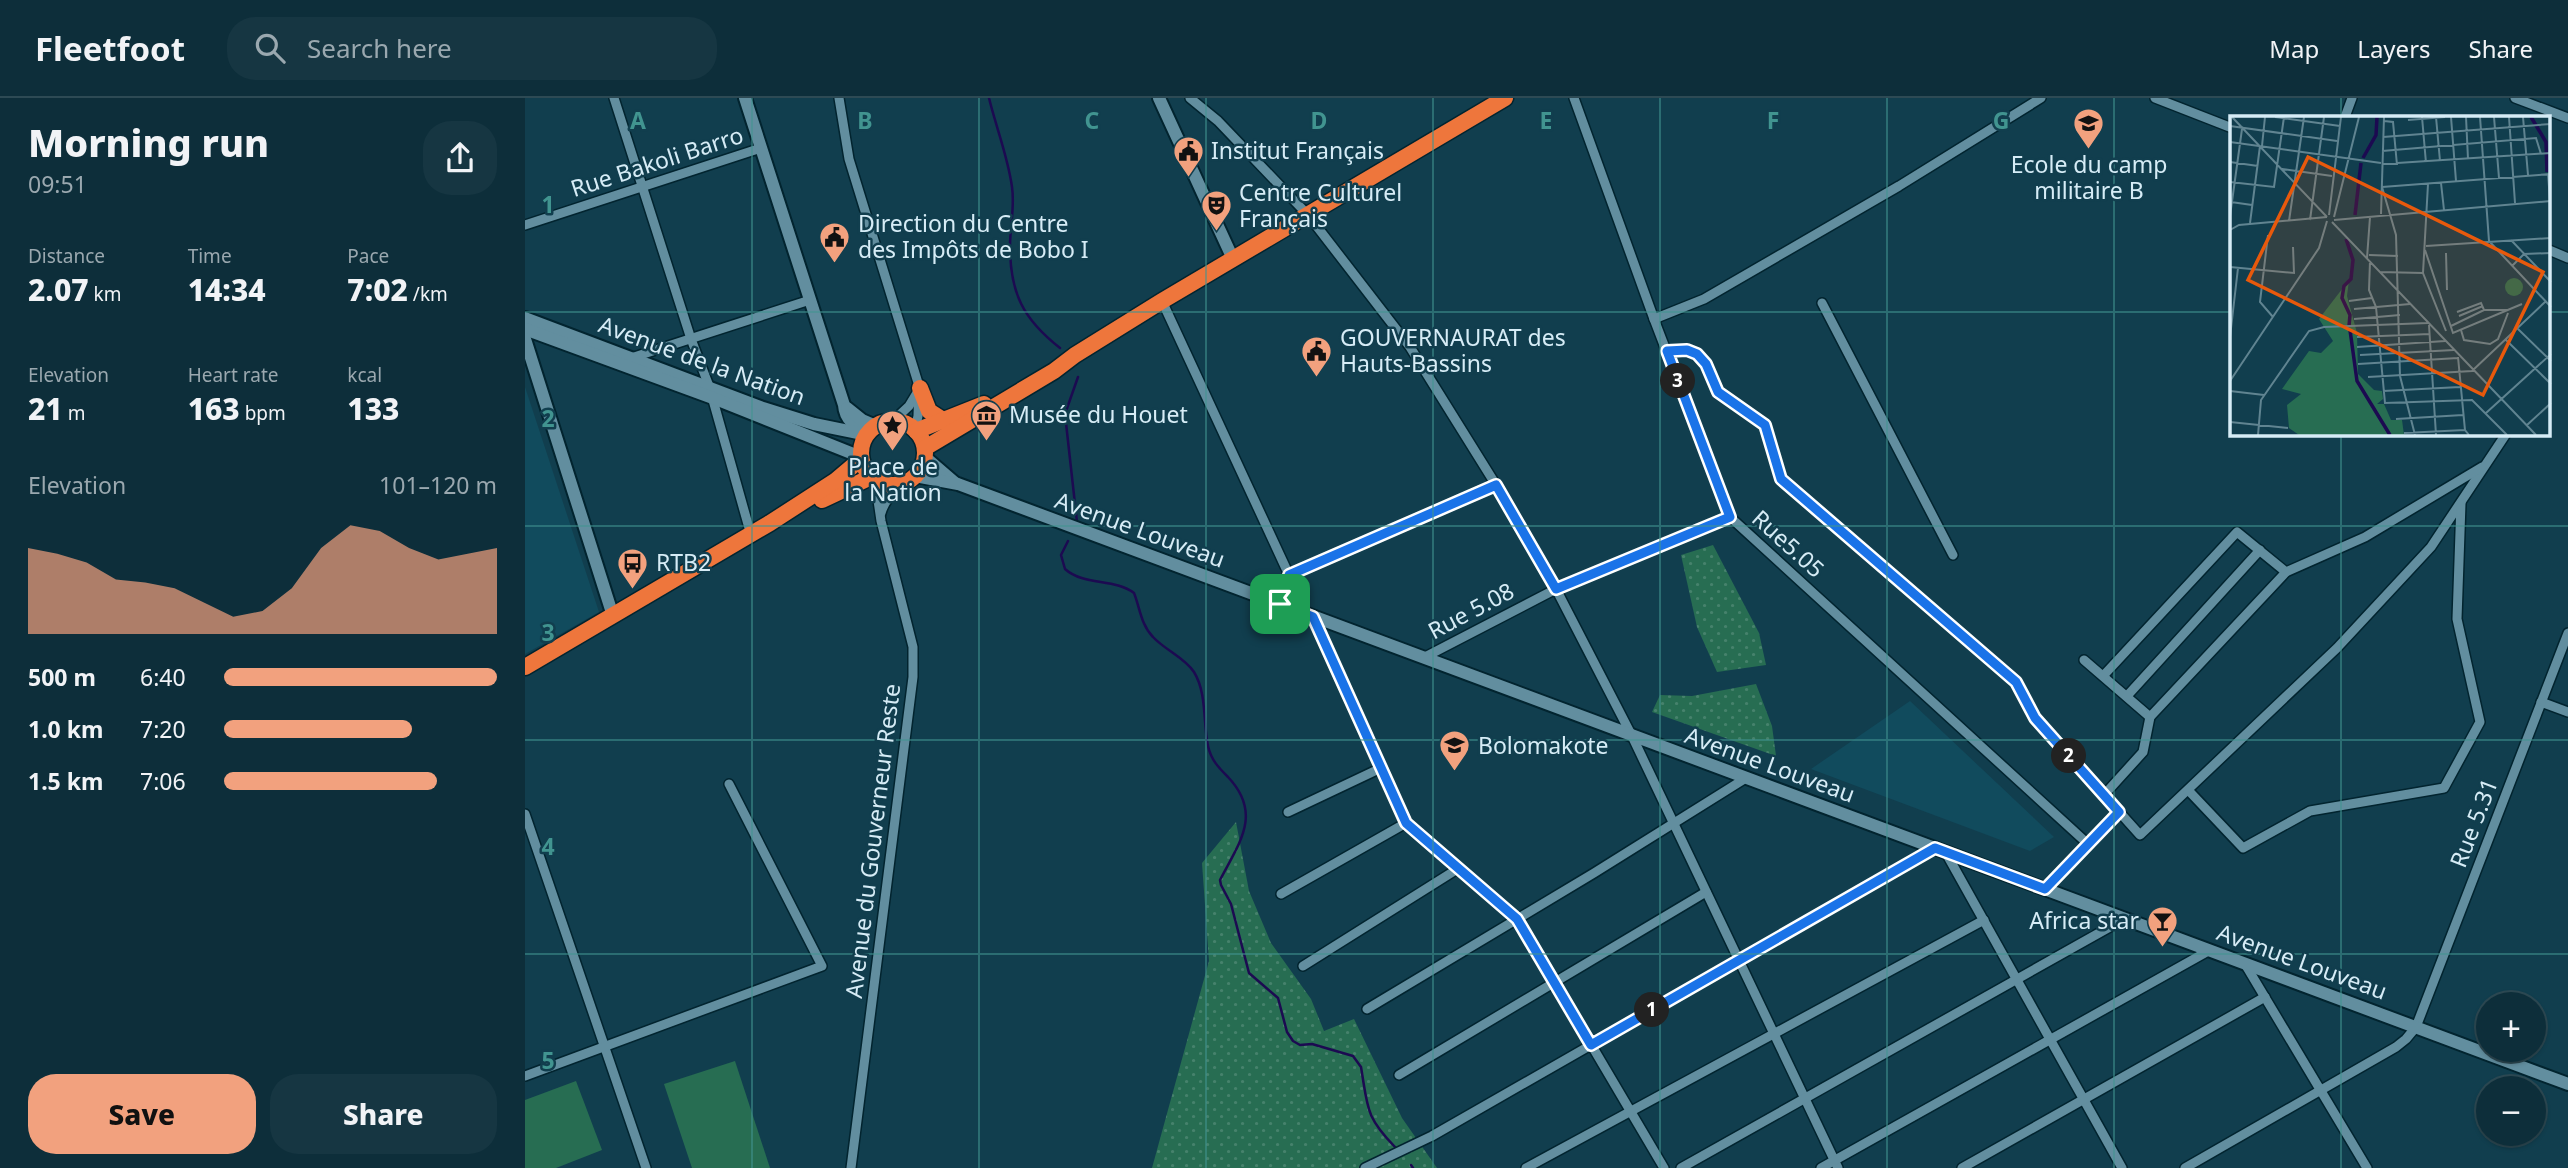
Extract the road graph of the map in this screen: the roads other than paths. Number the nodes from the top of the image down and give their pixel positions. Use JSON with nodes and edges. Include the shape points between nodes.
{"nodes":[{"id":1,"x":614,"y":98,"type":"edge"},
{"id":2,"x":745,"y":98,"type":"edge"},
{"id":3,"x":839,"y":98,"type":"edge"},
{"id":4,"x":1159,"y":98,"type":"edge"},
{"id":5,"x":1190,"y":98,"type":"edge"},
{"id":6,"x":1505,"y":98,"type":"edge"},
{"id":7,"x":1574,"y":98,"type":"edge"},
{"id":8,"x":2041,"y":98,"type":"edge"},
{"id":9,"x":2155,"y":98,"type":"edge"},
{"id":10,"x":2352,"y":98,"type":"edge"},
{"id":11,"x":2515,"y":98,"type":"edge"},
{"id":12,"x":2345,"y":116,"type":"edge"},
{"id":13,"x":2568,"y":118,"type":"edge"},
{"id":14,"x":2230,"y":127,"type":"edge"},
{"id":15,"x":761,"y":148,"type":"junction"},
{"id":16,"x":642,"y":187,"type":"junction"},
{"id":17,"x":1308,"y":215,"type":"junction"},
{"id":18,"x":525,"y":225,"type":"edge"},
{"id":19,"x":2550,"y":250,"type":"edge"},
{"id":20,"x":2567,"y":256,"type":"edge"},
{"id":21,"x":1233,"y":259,"type":"junction"},
{"id":22,"x":810,"y":300,"type":"junction"},
{"id":23,"x":1161,"y":301,"type":"junction"},
{"id":24,"x":1822,"y":303,"type":"dead end"},
{"id":25,"x":525,"y":318,"type":"edge"},
{"id":26,"x":1654,"y":319,"type":"junction"},
{"id":27,"x":525,"y":329,"type":"edge"},
{"id":28,"x":525,"y":339,"type":"edge"},
{"id":29,"x":691,"y":339,"type":"junction"},
{"id":30,"x":1667,"y":351,"type":"junction"},
{"id":31,"x":1075,"y":355,"type":"junction"},
{"id":32,"x":629,"y":358,"type":"junction"},
{"id":33,"x":616,"y":363,"type":"junction"},
{"id":34,"x":919,"y":387,"type":"junction"},
{"id":35,"x":711,"y":392,"type":"junction"},
{"id":36,"x":844,"y":405,"type":"junction"},
{"id":37,"x":943,"y":420,"type":"junction"},
{"id":38,"x":893,"y":421,"type":"junction"},
{"id":39,"x":867,"y":430,"type":"junction"},
{"id":40,"x":916,"y":430,"type":"junction"},
{"id":41,"x":2505,"y":436,"type":"edge"},
{"id":42,"x":925,"y":452,"type":"junction"},
{"id":43,"x":859,"y":460,"type":"junction"},
{"id":44,"x":2485,"y":466,"type":"junction"},
{"id":45,"x":873,"y":478,"type":"junction"},
{"id":46,"x":910,"y":480,"type":"junction"},
{"id":47,"x":958,"y":484,"type":"junction"},
{"id":48,"x":1496,"y":485,"type":"junction"},
{"id":49,"x":2461,"y":502,"type":"junction"},
{"id":50,"x":1730,"y":517,"type":"junction"},
{"id":51,"x":881,"y":521,"type":"junction"},
{"id":52,"x":751,"y":535,"type":"junction"},
{"id":53,"x":2260,"y":550,"type":"junction"},
{"id":54,"x":1953,"y":555,"type":"dead end"},
{"id":55,"x":2286,"y":572,"type":"junction"},
{"id":56,"x":1289,"y":575,"type":"junction"},
{"id":57,"x":1556,"y":589,"type":"junction"},
{"id":58,"x":1280,"y":604,"type":"junction"},
{"id":59,"x":613,"y":616,"type":"junction"},
{"id":60,"x":1313,"y":617,"type":"junction"},
{"id":61,"x":2568,"y":633,"type":"edge"},
{"id":62,"x":1423,"y":658,"type":"junction"},
{"id":63,"x":2084,"y":660,"type":"dead end"},
{"id":64,"x":525,"y":667,"type":"edge"},
{"id":65,"x":2103,"y":676,"type":"junction"},
{"id":66,"x":2127,"y":696,"type":"junction"},
{"id":67,"x":2541,"y":702,"type":"junction"},
{"id":68,"x":2568,"y":712,"type":"edge"},
{"id":69,"x":2150,"y":717,"type":"junction"},
{"id":70,"x":1632,"y":736,"type":"junction"},
{"id":71,"x":1381,"y":768,"type":"junction"},
{"id":72,"x":1747,"y":778,"type":"junction"},
{"id":73,"x":729,"y":784,"type":"dead end"},
{"id":74,"x":2188,"y":790,"type":"junction"},
{"id":75,"x":2104,"y":795,"type":"junction"},
{"id":76,"x":1288,"y":812,"type":"dead end"},
{"id":77,"x":2119,"y":812,"type":"junction"},
{"id":78,"x":525,"y":814,"type":"edge"},
{"id":79,"x":1406,"y":823,"type":"junction"},
{"id":80,"x":1673,"y":823,"type":"junction"},
{"id":81,"x":2088,"y":844,"type":"junction"},
{"id":82,"x":1941,"y":850,"type":"junction"},
{"id":83,"x":1459,"y":868,"type":"junction"},
{"id":84,"x":2045,"y":889,"type":"junction"},
{"id":85,"x":1706,"y":892,"type":"junction"},
{"id":86,"x":1281,"y":894,"type":"dead end"},
{"id":87,"x":1517,"y":919,"type":"junction"},
{"id":88,"x":2124,"y":919,"type":"junction"},
{"id":89,"x":1984,"y":920,"type":"junction"},
{"id":90,"x":2210,"y":950,"type":"junction"},
{"id":91,"x":1739,"y":960,"type":"junction"},
{"id":92,"x":2244,"y":963,"type":"junction"},
{"id":93,"x":1303,"y":966,"type":"dead end"},
{"id":94,"x":2016,"y":979,"type":"junction"},
{"id":95,"x":1554,"y":982,"type":"junction"},
{"id":96,"x":2265,"y":997,"type":"junction"},
{"id":97,"x":1367,"y":1009,"type":"dead end"},
{"id":98,"x":2416,"y":1027,"type":"junction"},
{"id":99,"x":1773,"y":1033,"type":"junction"},
{"id":100,"x":2051,"y":1040,"type":"junction"},
{"id":101,"x":1591,"y":1045,"type":"junction"},
{"id":102,"x":606,"y":1047,"type":"junction"},
{"id":103,"x":1399,"y":1075,"type":"dead end"},
{"id":104,"x":525,"y":1076,"type":"edge"},
{"id":105,"x":2568,"y":1084,"type":"edge"},
{"id":106,"x":2321,"y":1091,"type":"junction"},
{"id":107,"x":1805,"y":1098,"type":"junction"},
{"id":108,"x":2084,"y":1099,"type":"junction"},
{"id":109,"x":1629,"y":1110,"type":"junction"},
{"id":110,"x":1836,"y":1164,"type":"edge"},
{"id":111,"x":646,"y":1168,"type":"edge"},
{"id":112,"x":851,"y":1168,"type":"edge"},
{"id":113,"x":1365,"y":1168,"type":"edge"},
{"id":114,"x":1526,"y":1168,"type":"edge"},
{"id":115,"x":1664,"y":1168,"type":"edge"},
{"id":116,"x":1681,"y":1168,"type":"edge"},
{"id":117,"x":1821,"y":1168,"type":"edge"},
{"id":118,"x":1962,"y":1168,"type":"edge"},
{"id":119,"x":2122,"y":1168,"type":"edge"},
{"id":120,"x":2185,"y":1168,"type":"edge"},
{"id":121,"x":2367,"y":1168,"type":"edge"}],
"edges":[{"from":1,"to":16,"type":"street"},
{"from":2,"to":15,"type":"main road"},
{"from":3,"to":34,"type":"street","via":[[849,159]]},
{"from":4,"to":21,"type":"main road"},
{"from":5,"to":17,"type":"street","via":[[1219,121]]},
{"from":6,"to":17,"type":"highway"},
{"from":7,"to":26,"type":"street","name":"Rue5.05"},
{"from":8,"to":26,"type":"street","via":[[1704,299]]},
{"from":9,"to":14,"type":"street"},
{"from":10,"to":12,"type":"street"},
{"from":11,"to":13,"type":"street"},
{"from":15,"to":16,"type":"street","name":"Rue Bakoli Barro"},
{"from":15,"to":22,"type":"main road"},
{"from":16,"to":18,"type":"street","name":"Rue Bakoli Barro"},
{"from":16,"to":29,"type":"street"},
{"from":17,"to":21,"type":"highway"},
{"from":17,"to":48,"type":"street","via":[[1410,347]]},
{"from":19,"to":20,"type":"street"},
{"from":21,"to":23,"type":"highway"},
{"from":22,"to":29,"type":"street"},
{"from":22,"to":36,"type":"main road"},
{"from":23,"to":31,"type":"highway"},
{"from":23,"to":56,"type":"street"},
{"from":24,"to":54,"type":"street"},
{"from":25,"to":32,"type":"main road","name":"Avenue de la Nation"},
{"from":26,"to":30,"type":"street","name":"Rue5.05"},
{"from":27,"to":33,"type":"main road","name":"Avenue de la Nation"},
{"from":28,"to":59,"type":"main road"},
{"from":29,"to":32,"type":"street"},
{"from":29,"to":35,"type":"street"},
{"from":30,"to":50,"type":"street","name":"Rue5.05"},
{"from":30,"to":75,"type":"street","via":[[1687,350],[1702,358],[1718,392],[1765,425],[1781,479],[2016,682],[2035,718]]},
{"from":31,"to":37,"type":"highway","via":[[976,408]]},
{"from":31,"to":42,"type":"highway"},
{"from":32,"to":33,"type":"street"},
{"from":32,"to":35,"type":"main road","name":"Avenue de la Nation"},
{"from":33,"to":35,"type":"main road","name":"Avenue de la Nation"},
{"from":34,"to":37,"type":"highway","via":[[929,411]]},
{"from":34,"to":38,"type":"street","via":[[909,406]]},
{"from":34,"to":40,"type":"street"},
{"from":35,"to":39,"type":"main road","name":"Avenue de la Nation","via":[[814,424]]},
{"from":35,"to":43,"type":"main road","name":"Avenue de la Nation"},
{"from":35,"to":52,"type":"street"},
{"from":36,"to":39,"type":"main road"},
{"from":36,"to":39,"type":"main road","via":[[844,411]]},
{"from":37,"to":40,"type":"highway"},
{"from":38,"to":39,"type":"highway"},
{"from":38,"to":40,"type":"highway"},
{"from":39,"to":43,"type":"highway"},
{"from":40,"to":42,"type":"highway"},
{"from":41,"to":44,"type":"street"},
{"from":42,"to":46,"type":"highway","via":[[921,468]]},
{"from":42,"to":47,"type":"main road","name":"Avenue Louveau","via":[[942,474]]},
{"from":43,"to":45,"type":"highway"},
{"from":43,"to":52,"type":"highway","via":[[835,481]]},
{"from":44,"to":49,"type":"street"},
{"from":44,"to":55,"type":"street","via":[[2365,537]]},
{"from":45,"to":46,"type":"highway","via":[[886,485]]},
{"from":45,"to":51,"type":"street","name":"Avenue du Gouverneur Reste"},
{"from":45,"to":52,"type":"highway"},
{"from":46,"to":47,"type":"main road","name":"Avenue Louveau"},
{"from":46,"to":51,"type":"street","via":[[884,503]]},
{"from":47,"to":58,"type":"main road","name":"Avenue Louveau"},
{"from":48,"to":56,"type":"street"},
{"from":48,"to":57,"type":"street"},
{"from":49,"to":74,"type":"street","via":[[2431,547],[2337,648]]},
{"from":49,"to":74,"type":"street","via":[[2457,619],[2480,722],[2444,788],[2310,811],[2243,848]]},
{"from":50,"to":57,"type":"street","name":"Rue 5.08"},
{"from":50,"to":81,"type":"street","name":"Rue5.05"},
{"from":51,"to":112,"type":"street","name":"Avenue du Gouverneur Reste","via":[[913,647],[913,677]]},
{"from":52,"to":59,"type":"highway"},
{"from":53,"to":55,"type":"street"},
{"from":53,"to":65,"type":"street","via":[[2237,532]]},
{"from":53,"to":66,"type":"street"},
{"from":55,"to":69,"type":"street"},
{"from":56,"to":58,"type":"street"},
{"from":57,"to":62,"type":"street","name":"Rue 5.08"},
{"from":57,"to":70,"type":"street"},
{"from":58,"to":60,"type":"main road","name":"Avenue Louveau"},
{"from":59,"to":64,"type":"highway"},
{"from":60,"to":62,"type":"main road","name":"Avenue Louveau"},
{"from":60,"to":71,"type":"street"},
{"from":61,"to":67,"type":"street","name":"Rue 5.31"},
{"from":62,"to":70,"type":"main road","name":"Avenue Louveau"},
{"from":63,"to":65,"type":"street"},
{"from":65,"to":66,"type":"street"},
{"from":66,"to":69,"type":"street"},
{"from":67,"to":68,"type":"street"},
{"from":67,"to":98,"type":"street","name":"Rue 5.31"},
{"from":69,"to":75,"type":"street","via":[[2143,752]]},
{"from":70,"to":72,"type":"main road","name":"Avenue Louveau"},
{"from":70,"to":80,"type":"street"},
{"from":71,"to":76,"type":"street"},
{"from":71,"to":79,"type":"street"},
{"from":72,"to":80,"type":"street"},
{"from":72,"to":82,"type":"main road","name":"Avenue Louveau"},
{"from":73,"to":102,"type":"street","via":[[822,966]]},
{"from":74,"to":77,"type":"street","via":[[2140,835]]},
{"from":75,"to":77,"type":"street"},
{"from":77,"to":81,"type":"street"},
{"from":78,"to":102,"type":"street"},
{"from":79,"to":83,"type":"street"},
{"from":79,"to":86,"type":"street"},
{"from":80,"to":85,"type":"street"},
{"from":80,"to":87,"type":"street"},
{"from":81,"to":84,"type":"street"},
{"from":82,"to":84,"type":"main road","name":"Avenue Louveau"},
{"from":82,"to":89,"type":"street"},
{"from":82,"to":91,"type":"street"},
{"from":83,"to":87,"type":"street"},
{"from":83,"to":93,"type":"street"},
{"from":84,"to":88,"type":"main road","name":"Avenue Louveau"},
{"from":85,"to":91,"type":"street"},
{"from":85,"to":95,"type":"street"},
{"from":87,"to":95,"type":"street"},
{"from":87,"to":97,"type":"street"},
{"from":88,"to":90,"type":"main road","name":"Avenue Louveau"},
{"from":88,"to":94,"type":"street"},
{"from":89,"to":94,"type":"street"},
{"from":89,"to":99,"type":"street"},
{"from":90,"to":92,"type":"main road","name":"Avenue Louveau"},
{"from":90,"to":100,"type":"street"},
{"from":91,"to":99,"type":"street"},
{"from":91,"to":101,"type":"street"},
{"from":92,"to":96,"type":"street"},
{"from":92,"to":98,"type":"main road","name":"Avenue Louveau"},
{"from":94,"to":100,"type":"street"},
{"from":94,"to":107,"type":"street"},
{"from":95,"to":101,"type":"street"},
{"from":95,"to":103,"type":"street"},
{"from":96,"to":106,"type":"street"},
{"from":96,"to":108,"type":"street"},
{"from":98,"to":105,"type":"main road","name":"Avenue Louveau"},
{"from":98,"to":106,"type":"street","via":[[2396,1047]]},
{"from":99,"to":107,"type":"street"},
{"from":99,"to":109,"type":"street"},
{"from":100,"to":108,"type":"street"},
{"from":100,"to":110,"type":"street"},
{"from":101,"to":109,"type":"street"},
{"from":101,"to":113,"type":"street","via":[[1432,1136]]},
{"from":102,"to":104,"type":"street"},
{"from":102,"to":111,"type":"street"},
{"from":106,"to":120,"type":"street"},
{"from":106,"to":121,"type":"street"},
{"from":107,"to":110,"type":"street"},
{"from":107,"to":116,"type":"street"},
{"from":108,"to":118,"type":"street"},
{"from":108,"to":119,"type":"street"},
{"from":109,"to":114,"type":"street"},
{"from":109,"to":115,"type":"street"},
{"from":110,"to":117,"type":"street"}]}
